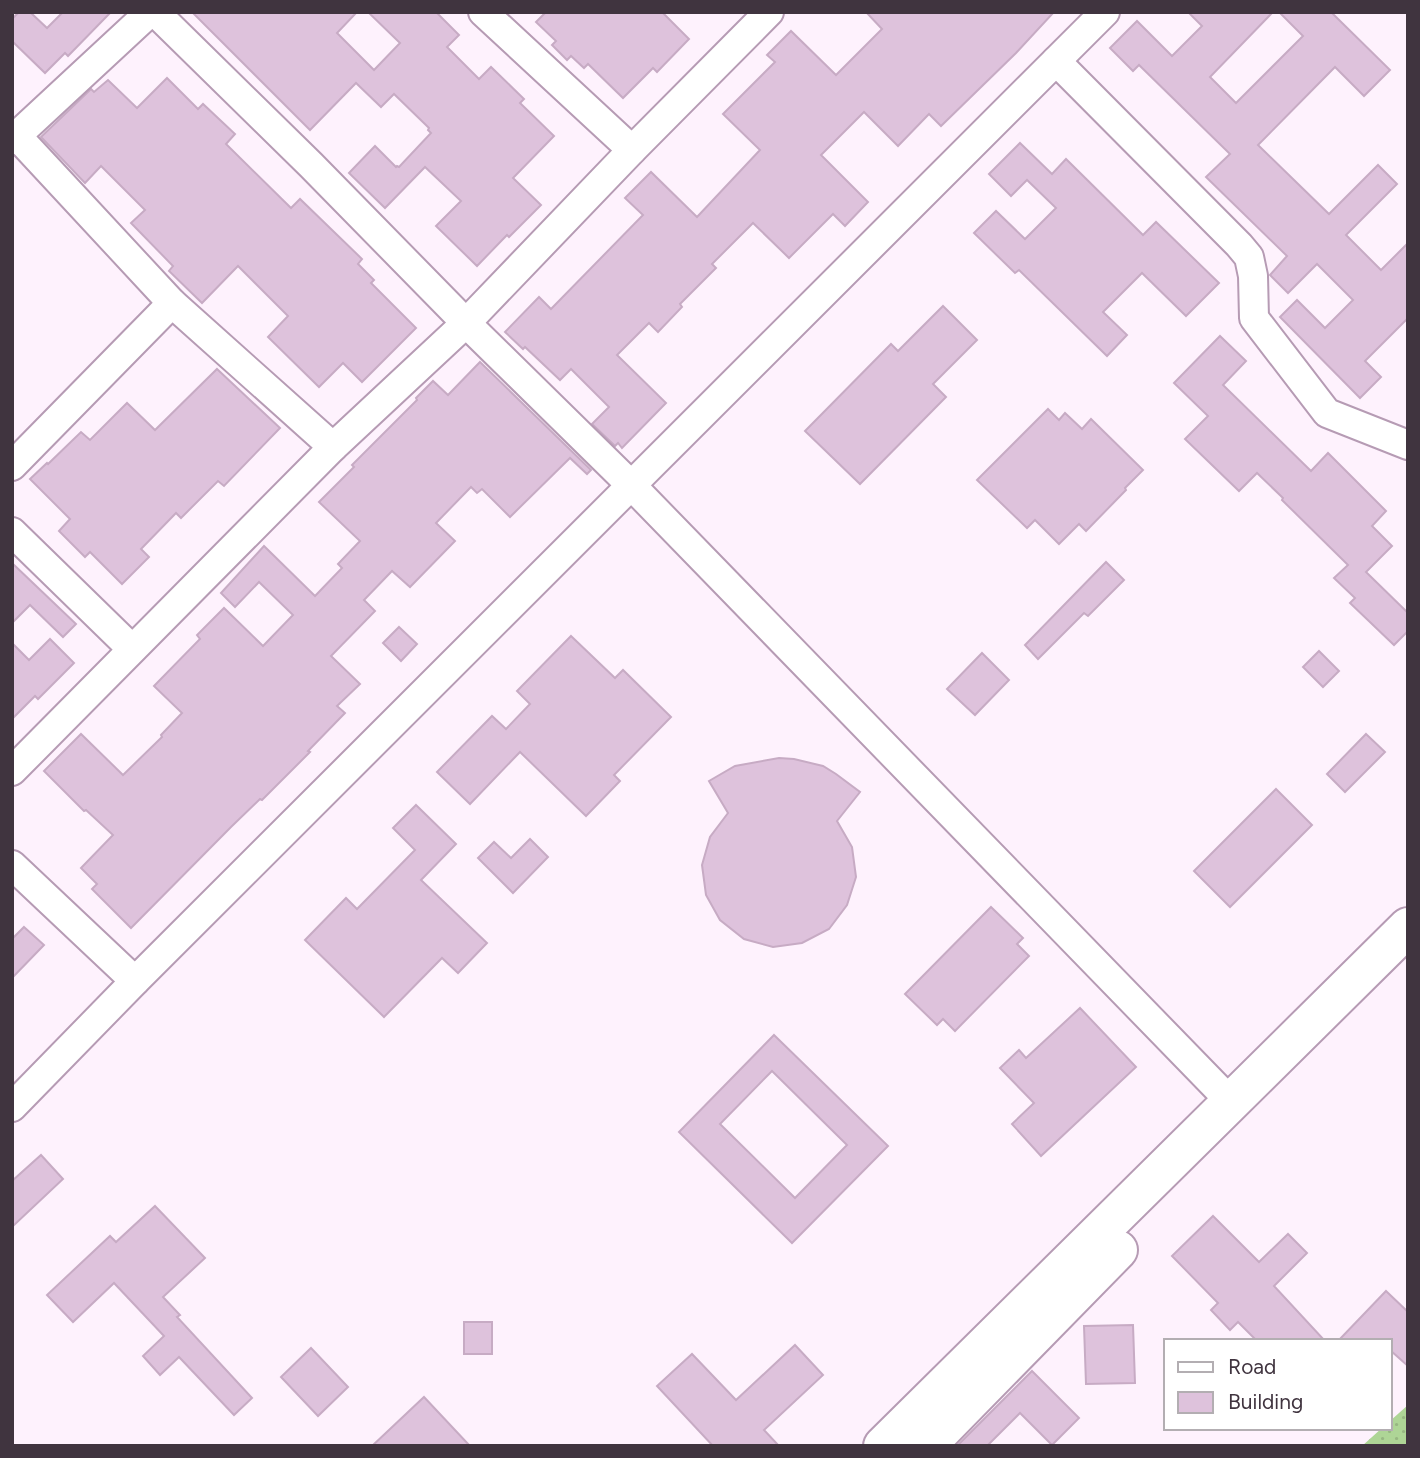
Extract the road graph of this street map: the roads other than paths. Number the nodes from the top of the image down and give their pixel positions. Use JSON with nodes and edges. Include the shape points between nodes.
{"nodes":[{"id":1,"x":153,"y":12,"type":"edge"},
{"id":2,"x":483,"y":12,"type":"edge"},
{"id":3,"x":769,"y":12,"type":"edge"},
{"id":4,"x":1105,"y":12,"type":"edge"},
{"id":5,"x":1056,"y":61,"type":"junction"},
{"id":6,"x":14,"y":137,"type":"edge"},
{"id":7,"x":632,"y":150,"type":"junction"},
{"id":8,"x":172,"y":303,"type":"junction"},
{"id":9,"x":466,"y":323,"type":"junction"},
{"id":10,"x":1408,"y":445,"type":"edge"},
{"id":11,"x":333,"y":447,"type":"junction"},
{"id":12,"x":12,"y":466,"type":"edge"},
{"id":13,"x":632,"y":486,"type":"junction"},
{"id":14,"x":12,"y":532,"type":"edge"},
{"id":15,"x":132,"y":649,"type":"junction"},
{"id":16,"x":12,"y":771,"type":"edge"},
{"id":17,"x":12,"y":865,"type":"edge"},
{"id":18,"x":1408,"y":927,"type":"edge"},
{"id":19,"x":1408,"y":963,"type":"edge"},
{"id":20,"x":135,"y":981,"type":"junction"},
{"id":21,"x":1231,"y":1102,"type":"junction"},
{"id":22,"x":12,"y":1107,"type":"edge"},
{"id":23,"x":883,"y":1446,"type":"edge"},
{"id":24,"x":926,"y":1446,"type":"edge"}],
"edges":[{"from":1,"to":6,"type":"street"},
{"from":1,"to":9,"type":"street"},
{"from":2,"to":7,"type":"street"},
{"from":3,"to":7,"type":"street"},
{"from":4,"to":5,"type":"street"},
{"from":5,"to":10,"type":"street","via":[[1239,244],[1249,257],[1254,318],[1327,413]]},
{"from":5,"to":13,"type":"street"},
{"from":6,"to":8,"type":"street"},
{"from":7,"to":9,"type":"street"},
{"from":8,"to":11,"type":"street"},
{"from":8,"to":12,"type":"street"},
{"from":9,"to":11,"type":"street"},
{"from":9,"to":13,"type":"street"},
{"from":11,"to":15,"type":"street"},
{"from":13,"to":20,"type":"street"},
{"from":13,"to":21,"type":"street"},
{"from":14,"to":15,"type":"street"},
{"from":15,"to":16,"type":"street"},
{"from":17,"to":20,"type":"street"},
{"from":18,"to":21,"type":"main road"},
{"from":19,"to":24,"type":"main road"},
{"from":20,"to":22,"type":"street"},
{"from":21,"to":23,"type":"main road"}]}
